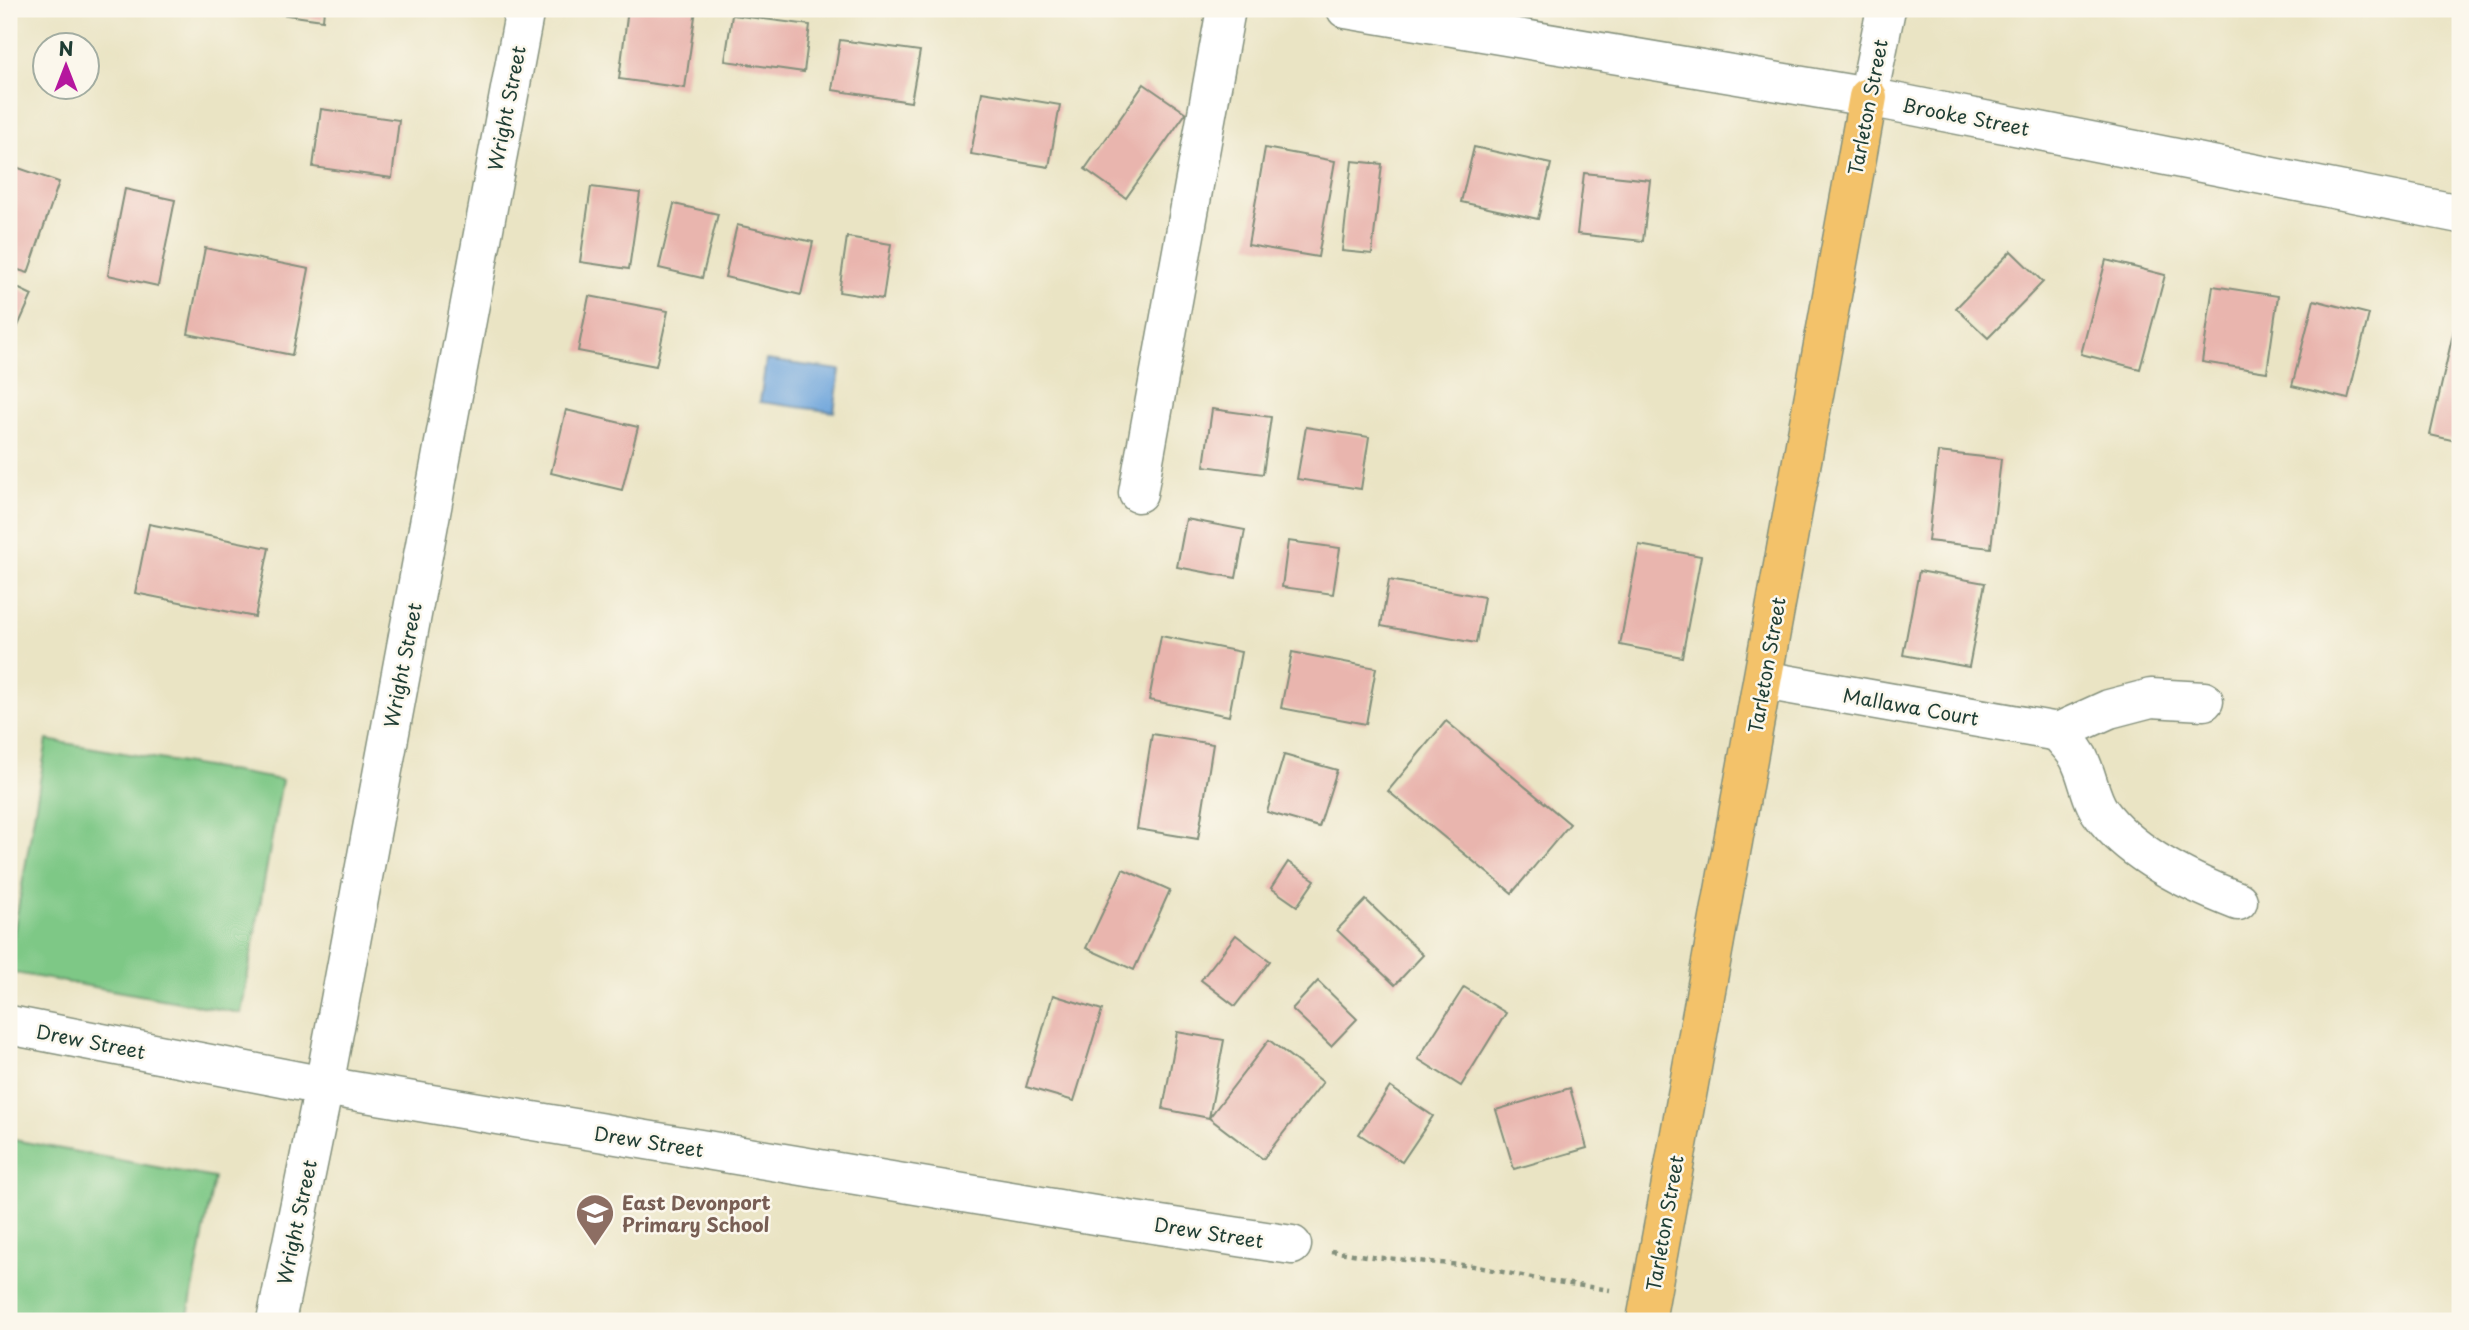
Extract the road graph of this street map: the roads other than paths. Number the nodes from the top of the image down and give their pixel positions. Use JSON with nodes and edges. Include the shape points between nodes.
{"nodes":[{"id":1,"x":525,"y":9,"type":"edge"},
{"id":2,"x":1226,"y":9,"type":"edge"},
{"id":3,"x":1346,"y":9,"type":"edge"},
{"id":4,"x":1886,"y":9,"type":"edge"},
{"id":5,"x":1868,"y":97,"type":"junction"},
{"id":6,"x":2460,"y":215,"type":"edge"},
{"id":7,"x":1138,"y":493,"type":"dead end"},
{"id":8,"x":1763,"y":680,"type":"junction"},
{"id":9,"x":2204,"y":701,"type":"dead end"},
{"id":10,"x":2058,"y":732,"type":"junction"},
{"id":11,"x":2238,"y":901,"type":"dead end"},
{"id":12,"x":9,"y":1025,"type":"edge"},
{"id":13,"x":324,"y":1086,"type":"junction"},
{"id":14,"x":1292,"y":1245,"type":"road end"},
{"id":15,"x":1648,"y":1308,"type":"edge"},
{"id":16,"x":276,"y":1321,"type":"edge"}],
"edges":[{"from":1,"to":13,"type":"street","name":"Wright Street"},
{"from":2,"to":7,"type":"street"},
{"from":3,"to":5,"type":"street","name":"Brooke Street"},
{"from":4,"to":5,"type":"street","name":"Tarleton Street"},
{"from":5,"to":6,"type":"street","name":"Brooke Street"},
{"from":5,"to":8,"type":"main road","name":"Tarleton Street"},
{"from":8,"to":10,"type":"street","name":"Mallawa Court"},
{"from":8,"to":15,"type":"main road","name":"Tarleton Street"},
{"from":9,"to":10,"type":"street","via":[[2151,698],[2109,709]]},
{"from":10,"to":11,"type":"street","via":[[2080,759],[2100,812],[2122,833],[2174,872]]},
{"from":12,"to":13,"type":"street","name":"Drew Street"},
{"from":13,"to":14,"type":"street","name":"Drew Street"},
{"from":13,"to":16,"type":"street","name":"Wright Street"}]}
